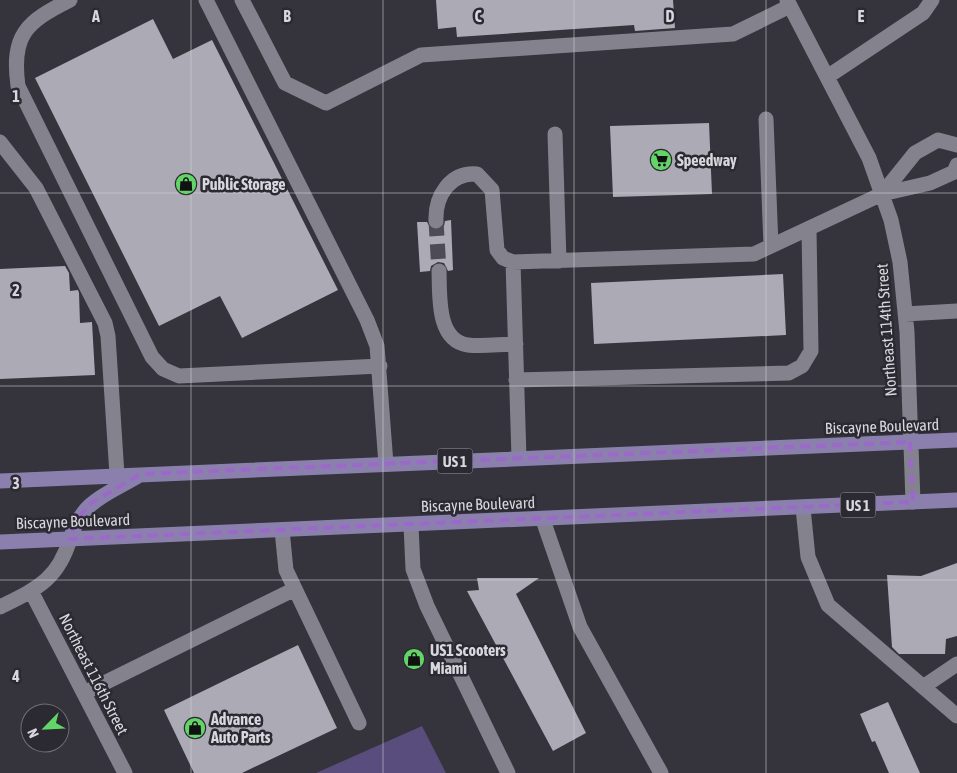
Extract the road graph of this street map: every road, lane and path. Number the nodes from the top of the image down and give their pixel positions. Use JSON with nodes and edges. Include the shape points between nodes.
{"nodes":[{"id":1,"x":70,"y":0,"type":"edge"},
{"id":2,"x":206,"y":0,"type":"edge"},
{"id":3,"x":242,"y":0,"type":"edge"},
{"id":4,"x":932,"y":0,"type":"edge"},
{"id":5,"x":788,"y":3,"type":"edge"},
{"id":6,"x":827,"y":77,"type":"junction"},
{"id":7,"x":766,"y":119,"type":"dead end"},
{"id":8,"x":555,"y":134,"type":"dead end"},
{"id":9,"x":0,"y":142,"type":"edge"},
{"id":10,"x":957,"y":145,"type":"edge"},
{"id":11,"x":957,"y":165,"type":"edge"},
{"id":12,"x":882,"y":194,"type":"junction"},
{"id":13,"x":436,"y":221,"type":"tunnel mouth"},
{"id":14,"x":809,"y":229,"type":"junction"},
{"id":15,"x":771,"y":246,"type":"junction"},
{"id":16,"x":559,"y":261,"type":"junction"},
{"id":17,"x":513,"y":262,"type":"junction"},
{"id":18,"x":438,"y":271,"type":"tunnel mouth"},
{"id":19,"x":957,"y":311,"type":"edge"},
{"id":20,"x":905,"y":314,"type":"junction"},
{"id":21,"x":516,"y":344,"type":"junction"},
{"id":22,"x":380,"y":366,"type":"junction"},
{"id":23,"x":516,"y":380,"type":"junction"},
{"id":24,"x":957,"y":440,"type":"edge"},
{"id":25,"x":910,"y":442,"type":"junction"},
{"id":26,"x":519,"y":458,"type":"junction"},
{"id":27,"x":386,"y":464,"type":"junction"},
{"id":28,"x":141,"y":474,"type":"junction"},
{"id":29,"x":117,"y":475,"type":"junction"},
{"id":30,"x":0,"y":481,"type":"edge"},
{"id":31,"x":957,"y":500,"type":"edge"},
{"id":32,"x":913,"y":502,"type":"junction"},
{"id":33,"x":803,"y":508,"type":"junction"},
{"id":34,"x":543,"y":520,"type":"junction"},
{"id":35,"x":411,"y":525,"type":"junction"},
{"id":36,"x":282,"y":530,"type":"junction"},
{"id":37,"x":70,"y":539,"type":"junction"},
{"id":38,"x":0,"y":542,"type":"edge"},
{"id":39,"x":295,"y":590,"type":"junction"},
{"id":40,"x":31,"y":591,"type":"junction"},
{"id":41,"x":0,"y":607,"type":"edge"},
{"id":42,"x":957,"y":664,"type":"edge"},
{"id":43,"x":923,"y":687,"type":"junction"},
{"id":44,"x":84,"y":693,"type":"junction"},
{"id":45,"x":957,"y":716,"type":"edge"},
{"id":46,"x":359,"y":723,"type":"dead end"},
{"id":47,"x":125,"y":773,"type":"edge"},
{"id":48,"x":508,"y":773,"type":"edge"},
{"id":49,"x":662,"y":773,"type":"edge"}],
"edges":[{"from":1,"to":22,"type":"street","via":[[45,13],[27,28],[18,43],[15,63],[18,86],[152,357],[163,369],[179,376]]},
{"from":2,"to":22,"type":"street","via":[[367,320],[377,346]]},
{"from":3,"to":5,"type":"street","via":[[285,83],[326,103],[421,55],[733,34]]},
{"from":4,"to":6,"type":"street","via":[[923,13]]},
{"from":5,"to":6,"type":"street","name":"Northeast 114th Street"},
{"from":6,"to":12,"type":"street","name":"Northeast 114th Street","via":[[868,158]]},
{"from":7,"to":15,"type":"street"},
{"from":8,"to":16,"type":"street"},
{"from":9,"to":29,"type":"street","via":[[36,188],[105,323]]},
{"from":10,"to":12,"type":"street","via":[[938,140],[915,152]]},
{"from":11,"to":12,"type":"street","via":[[954,172],[930,183]]},
{"from":12,"to":14,"type":"street"},
{"from":12,"to":20,"type":"street","name":"Northeast 114th Street","via":[[900,262]]},
{"from":13,"to":17,"type":"street","via":[[438,200],[446,186],[468,174],[477,174],[492,190],[497,250],[503,258]]},
{"from":14,"to":15,"type":"street"},
{"from":14,"to":23,"type":"street","via":[[811,351],[802,366],[789,373]]},
{"from":15,"to":16,"type":"street","via":[[754,254]]},
{"from":16,"to":17,"type":"street"},
{"from":17,"to":21,"type":"street"},
{"from":18,"to":21,"type":"street","via":[[443,323],[458,342],[468,345]]},
{"from":19,"to":20,"type":"street"},
{"from":20,"to":25,"type":"street","name":"Northeast 114th Street"},
{"from":21,"to":23,"type":"street"},
{"from":22,"to":27,"type":"street"},
{"from":23,"to":26,"type":"street"},
{"from":24,"to":25,"type":"main road","name":"Biscayne Boulevard","number":"US 1"},
{"from":25,"to":26,"type":"main road","name":"Biscayne Boulevard","number":"US 1"},
{"from":25,"to":32,"type":"street","name":"Northeast 114th Street"},
{"from":26,"to":27,"type":"main road","name":"Biscayne Boulevard","number":"US 1"},
{"from":27,"to":28,"type":"main road","name":"Biscayne Boulevard","number":"US 1"},
{"from":28,"to":29,"type":"main road","name":"Biscayne Boulevard","number":"US 1"},
{"from":28,"to":37,"type":"main road","via":[[91,503],[77,519]]},
{"from":29,"to":30,"type":"main road","name":"Biscayne Boulevard","number":"US 1"},
{"from":31,"to":32,"type":"main road","name":"Biscayne Boulevard","number":"US 1"},
{"from":32,"to":33,"type":"main road","name":"Biscayne Boulevard","number":"US 1"},
{"from":33,"to":34,"type":"main road","name":"Biscayne Boulevard","number":"US 1"},
{"from":33,"to":43,"type":"street","via":[[808,557],[828,605]]},
{"from":34,"to":35,"type":"main road","name":"Biscayne Boulevard","number":"US 1"},
{"from":34,"to":49,"type":"street","via":[[580,627]]},
{"from":35,"to":36,"type":"main road","name":"Biscayne Boulevard","number":"US 1"},
{"from":35,"to":48,"type":"street","via":[[413,569],[427,606]]},
{"from":36,"to":37,"type":"main road","name":"Biscayne Boulevard","number":"US 1"},
{"from":36,"to":39,"type":"street","via":[[286,570]]},
{"from":37,"to":38,"type":"main road","name":"Biscayne Boulevard","number":"US 1"},
{"from":37,"to":40,"type":"street","via":[[53,575]]},
{"from":39,"to":44,"type":"street"},
{"from":39,"to":46,"type":"street"},
{"from":40,"to":41,"type":"street"},
{"from":40,"to":44,"type":"street","name":"Northeast 116th Street"},
{"from":42,"to":43,"type":"street"},
{"from":43,"to":45,"type":"street"},
{"from":44,"to":47,"type":"street","name":"Northeast 116th Street"}]}
